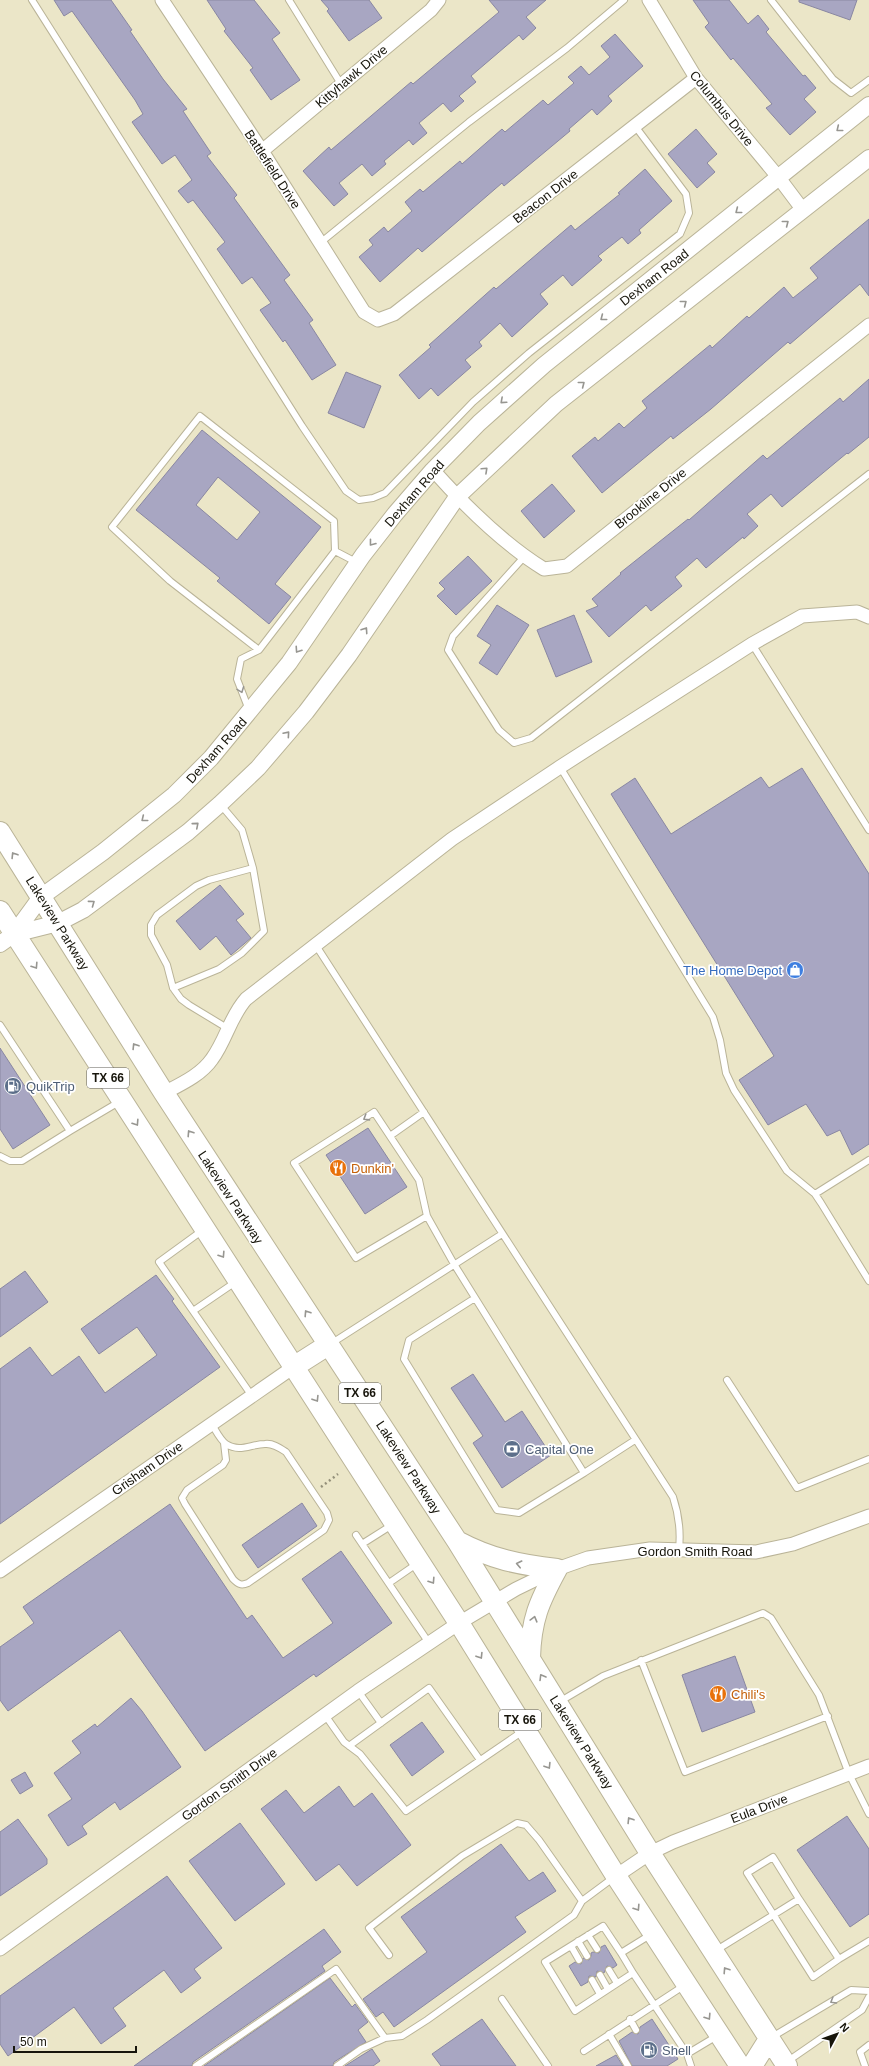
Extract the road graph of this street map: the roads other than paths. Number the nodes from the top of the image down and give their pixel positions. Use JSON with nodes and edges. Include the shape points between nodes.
{"nodes":[{"id":1,"x":32,"y":0,"type":"edge"},
{"id":2,"x":162,"y":0,"type":"edge"},
{"id":3,"x":289,"y":0,"type":"edge"},
{"id":4,"x":624,"y":0,"type":"edge"},
{"id":5,"x":649,"y":0,"type":"edge"},
{"id":6,"x":771,"y":0,"type":"edge"},
{"id":7,"x":431,"y":3,"type":"edge"},
{"id":8,"x":696,"y":78,"type":"junction"},
{"id":9,"x":869,"y":80,"type":"edge"},
{"id":10,"x":342,"y":84,"type":"junction"},
{"id":11,"x":869,"y":105,"type":"edge"},
{"id":12,"x":635,"y":126,"type":"junction"},
{"id":13,"x":262,"y":150,"type":"junction"},
{"id":14,"x":869,"y":158,"type":"edge"},
{"id":15,"x":779,"y":178,"type":"junction"},
{"id":16,"x":803,"y":210,"type":"junction"},
{"id":17,"x":320,"y":243,"type":"junction"},
{"id":18,"x":394,"y":314,"type":"joint"},
{"id":19,"x":869,"y":324,"type":"edge"},
{"id":20,"x":433,"y":470,"type":"junction"},
{"id":21,"x":869,"y":474,"type":"edge"},
{"id":22,"x":457,"y":497,"type":"junction"},
{"id":23,"x":335,"y":551,"type":"junction"},
{"id":24,"x":524,"y":557,"type":"junction"},
{"id":25,"x":358,"y":562,"type":"junction"},
{"id":26,"x":869,"y":617,"type":"edge"},
{"id":27,"x":752,"y":644,"type":"junction"},
{"id":28,"x":259,"y":650,"type":"junction"},
{"id":29,"x":250,"y":713,"type":"junction"},
{"id":30,"x":560,"y":767,"type":"junction"},
{"id":31,"x":220,"y":804,"type":"junction"},
{"id":32,"x":869,"y":830,"type":"edge"},
{"id":33,"x":0,"y":832,"type":"edge"},
{"id":34,"x":253,"y":868,"type":"junction"},
{"id":35,"x":40,"y":896,"type":"junction"},
{"id":36,"x":0,"y":911,"type":"edge"},
{"id":37,"x":58,"y":923,"type":"junction"},
{"id":38,"x":7,"y":939,"type":"edge"},
{"id":39,"x":315,"y":944,"type":"junction"},
{"id":40,"x":173,"y":988,"type":"junction"},
{"id":41,"x":0,"y":1025,"type":"edge"},
{"id":42,"x":227,"y":1028,"type":"junction"},
{"id":43,"x":164,"y":1093,"type":"junction"},
{"id":44,"x":122,"y":1100,"type":"junction"},
{"id":45,"x":424,"y":1112,"type":"junction"},
{"id":46,"x":70,"y":1131,"type":"junction"},
{"id":47,"x":390,"y":1136,"type":"junction"},
{"id":48,"x":0,"y":1156,"type":"edge"},
{"id":49,"x":869,"y":1160,"type":"edge"},
{"id":50,"x":815,"y":1194,"type":"junction"},
{"id":51,"x":427,"y":1216,"type":"junction"},
{"id":52,"x":204,"y":1229,"type":"junction"},
{"id":53,"x":502,"y":1234,"type":"junction"},
{"id":54,"x":454,"y":1264,"type":"junction"},
{"id":55,"x":238,"y":1280,"type":"junction"},
{"id":56,"x":869,"y":1281,"type":"edge"},
{"id":57,"x":475,"y":1298,"type":"junction"},
{"id":58,"x":193,"y":1311,"type":"junction"},
{"id":59,"x":328,"y":1345,"type":"junction"},
{"id":60,"x":295,"y":1366,"type":"junction"},
{"id":61,"x":727,"y":1380,"type":"dead end"},
{"id":62,"x":252,"y":1396,"type":"junction"},
{"id":63,"x":211,"y":1423,"type":"junction"},
{"id":64,"x":636,"y":1440,"type":"junction"},
{"id":65,"x":224,"y":1443,"type":"junction"},
{"id":66,"x":869,"y":1459,"type":"edge"},
{"id":67,"x":584,"y":1473,"type":"junction"},
{"id":68,"x":869,"y":1516,"type":"edge"},
{"id":69,"x":395,"y":1523,"type":"junction"},
{"id":70,"x":356,"y":1535,"type":"dead end"},
{"id":71,"x":457,"y":1541,"type":"junction"},
{"id":72,"x":362,"y":1544,"type":"junction"},
{"id":73,"x":679,"y":1549,"type":"junction"},
{"id":74,"x":420,"y":1562,"type":"junction"},
{"id":75,"x":557,"y":1569,"type":"junction"},
{"id":76,"x":0,"y":1571,"type":"edge"},
{"id":77,"x":389,"y":1583,"type":"junction"},
{"id":78,"x":496,"y":1601,"type":"junction"},
{"id":79,"x":459,"y":1622,"type":"junction"},
{"id":80,"x":429,"y":1642,"type":"junction"},
{"id":81,"x":530,"y":1658,"type":"junction"},
{"id":82,"x":641,"y":1660,"type":"junction"},
{"id":83,"x":358,"y":1691,"type":"junction"},
{"id":84,"x":558,"y":1703,"type":"junction"},
{"id":85,"x":326,"y":1715,"type":"junction"},
{"id":86,"x":828,"y":1716,"type":"junction"},
{"id":87,"x":382,"y":1723,"type":"junction"},
{"id":88,"x":526,"y":1729,"type":"junction"},
{"id":89,"x":349,"y":1746,"type":"junction"},
{"id":90,"x":480,"y":1760,"type":"junction"},
{"id":91,"x":869,"y":1766,"type":"edge"},
{"id":92,"x":849,"y":1774,"type":"junction"},
{"id":93,"x":869,"y":1814,"type":"edge"},
{"id":94,"x":650,"y":1853,"type":"junction"},
{"id":95,"x":616,"y":1876,"type":"junction"},
{"id":96,"x":799,"y":1899,"type":"junction"},
{"id":97,"x":582,"y":1901,"type":"junction"},
{"id":98,"x":773,"y":1914,"type":"junction"},
{"id":99,"x":653,"y":1933,"type":"junction"},
{"id":100,"x":588,"y":1934,"type":"junction"},
{"id":101,"x":578,"y":1941,"type":"junction"},
{"id":102,"x":869,"y":1941,"type":"edge"},
{"id":103,"x":571,"y":1946,"type":"junction"},
{"id":104,"x":0,"y":1949,"type":"edge"},
{"id":105,"x":597,"y":1949,"type":"dead end"},
{"id":106,"x":714,"y":1951,"type":"junction"},
{"id":107,"x":621,"y":1953,"type":"junction"},
{"id":108,"x":389,"y":1955,"type":"dead end"},
{"id":109,"x":587,"y":1956,"type":"dead end"},
{"id":110,"x":839,"y":1959,"type":"junction"},
{"id":111,"x":579,"y":1960,"type":"dead end"},
{"id":112,"x":609,"y":1970,"type":"dead end"},
{"id":113,"x":633,"y":1973,"type":"junction"},
{"id":114,"x":600,"y":1975,"type":"dead end"},
{"id":115,"x":592,"y":1980,"type":"dead end"},
{"id":116,"x":617,"y":1983,"type":"junction"},
{"id":117,"x":686,"y":1984,"type":"junction"},
{"id":118,"x":608,"y":1989,"type":"junction"},
{"id":119,"x":869,"y":1991,"type":"edge"},
{"id":120,"x":600,"y":1994,"type":"junction"},
{"id":121,"x":869,"y":1997,"type":"edge"},
{"id":122,"x":502,"y":1999,"type":"dead end"},
{"id":123,"x":654,"y":2004,"type":"junction"},
{"id":124,"x":630,"y":2020,"type":"junction"},
{"id":125,"x":636,"y":2030,"type":"dead end"},
{"id":126,"x":609,"y":2034,"type":"junction"},
{"id":127,"x":719,"y":2034,"type":"junction"},
{"id":128,"x":385,"y":2038,"type":"junction"},
{"id":129,"x":769,"y":2038,"type":"junction"},
{"id":130,"x":869,"y":2045,"type":"edge"},
{"id":131,"x":584,"y":2050,"type":"dead end"},
{"id":132,"x":687,"y":2054,"type":"junction"},
{"id":133,"x":783,"y":2065,"type":"edge"},
{"id":134,"x":196,"y":2066,"type":"edge"},
{"id":135,"x":337,"y":2066,"type":"edge"},
{"id":136,"x":548,"y":2066,"type":"edge"},
{"id":137,"x":628,"y":2066,"type":"edge"},
{"id":138,"x":691,"y":2066,"type":"edge"},
{"id":139,"x":740,"y":2066,"type":"edge"},
{"id":140,"x":752,"y":2066,"type":"edge"},
{"id":141,"x":865,"y":2066,"type":"edge"}],
"edges":[{"from":1,"to":12,"type":"lane","via":[[302,426],[346,491],[359,500],[384,493],[473,402],[523,358],[680,234],[689,214],[686,194]]},
{"from":2,"to":13,"type":"street","name":"Battlefield Drive"},
{"from":3,"to":10,"type":"lane"},
{"from":4,"to":17,"type":"lane"},
{"from":5,"to":8,"type":"street","name":"Columbus Drive"},
{"from":6,"to":9,"type":"lane","via":[[833,79],[851,92]]},
{"from":7,"to":10,"type":"street","name":"Kittyhawk Drive"},
{"from":8,"to":12,"type":"street","name":"Beacon Drive"},
{"from":8,"to":15,"type":"street","name":"Columbus Drive"},
{"from":10,"to":13,"type":"street","name":"Kittyhawk Drive"},
{"from":11,"to":15,"type":"street","name":"Dexham Road","one_way":true},
{"from":12,"to":18,"type":"street","name":"Beacon Drive"},
{"from":13,"to":17,"type":"street","name":"Battlefield Drive"},
{"from":14,"to":16,"type":"street"},
{"from":15,"to":16,"type":"street","name":"Columbus Drive"},
{"from":15,"to":20,"type":"street","name":"Dexham Road","one_way":true,"via":[[544,365],[479,423]]},
{"from":22,"to":16,"type":"street","one_way":true,"via":[[556,404]]},
{"from":17,"to":18,"type":"street","name":"Battlefield Drive","via":[[364,312],[378,320]]},
{"from":19,"to":24,"type":"street","name":"Brookline Drive","via":[[567,566],[544,569]]},
{"from":20,"to":22,"type":"street","name":"Brookline Drive"},
{"from":20,"to":25,"type":"street","name":"Dexham Road","one_way":true},
{"from":21,"to":24,"type":"lane","via":[[531,738],[514,743],[499,730],[448,650],[453,636]]},
{"from":22,"to":24,"type":"street","name":"Brookline Drive"},
{"from":31,"to":22,"type":"street","one_way":true,"via":[[258,768],[306,712],[349,655]]},
{"from":23,"to":25,"type":"lane"},
{"from":23,"to":28,"type":"lane"},
{"from":23,"to":28,"type":"lane","via":[[334,522],[200,416],[112,527],[170,581]]},
{"from":25,"to":29,"type":"street","name":"Dexham Road","one_way":true,"via":[[289,663]]},
{"from":26,"to":27,"type":"street","via":[[857,612],[802,616]]},
{"from":27,"to":30,"type":"street"},
{"from":27,"to":32,"type":"lane"},
{"from":28,"to":29,"type":"lane","one_way":true,"via":[[241,659],[237,679]]},
{"from":29,"to":35,"type":"street","name":"Dexham Road","one_way":true,"via":[[174,795],[103,852]]},
{"from":30,"to":39,"type":"street","via":[[452,839]]},
{"from":30,"to":50,"type":"lane","via":[[713,1017],[726,1074],[734,1090],[787,1171]]},
{"from":31,"to":34,"type":"lane","via":[[242,830]]},
{"from":37,"to":31,"type":"street","one_way":true,"via":[[83,910],[188,832]]},
{"from":35,"to":33,"type":"main road","name":"Lakeview Parkway","number":"TX 66","one_way":true},
{"from":34,"to":40,"type":"lane","via":[[264,931],[242,953],[219,969]]},
{"from":34,"to":40,"type":"lane","via":[[196,886],[157,915],[151,925],[151,935],[167,965]]},
{"from":35,"to":37,"type":"main road","name":"Lakeview Parkway","number":"TX 66"},
{"from":35,"to":38,"type":"street","name":"Dexham Road"},
{"from":36,"to":38,"type":"main road","number":"TX 66"},
{"from":37,"to":38,"type":"street"},
{"from":43,"to":37,"type":"main road","name":"Lakeview Parkway","number":"TX 66","one_way":true},
{"from":38,"to":44,"type":"main road","number":"TX 66","one_way":true},
{"from":39,"to":42,"type":"street","via":[[246,999]]},
{"from":39,"to":45,"type":"lane"},
{"from":40,"to":42,"type":"lane","via":[[189,1005]]},
{"from":41,"to":46,"type":"lane"},
{"from":42,"to":43,"type":"street","via":[[212,1060],[196,1075]]},
{"from":59,"to":43,"type":"main road","name":"Lakeview Parkway","number":"TX 66","one_way":true},
{"from":44,"to":46,"type":"lane"},
{"from":44,"to":52,"type":"main road","number":"TX 66","one_way":true},
{"from":45,"to":47,"type":"lane"},
{"from":45,"to":53,"type":"lane"},
{"from":46,"to":48,"type":"lane","via":[[22,1161],[10,1161]]},
{"from":47,"to":51,"type":"lane","via":[[419,1180]]},
{"from":47,"to":51,"type":"lane","one_way":true,"via":[[374,1112],[294,1163],[356,1258]]},
{"from":49,"to":50,"type":"lane"},
{"from":50,"to":56,"type":"lane"},
{"from":51,"to":54,"type":"lane"},
{"from":52,"to":55,"type":"main road","number":"TX 66","one_way":true},
{"from":52,"to":58,"type":"lane","via":[[160,1262]]},
{"from":53,"to":54,"type":"lane"},
{"from":53,"to":64,"type":"lane"},
{"from":54,"to":57,"type":"lane"},
{"from":54,"to":59,"type":"lane"},
{"from":55,"to":58,"type":"lane"},
{"from":55,"to":60,"type":"main road","number":"TX 66"},
{"from":57,"to":67,"type":"lane"},
{"from":57,"to":67,"type":"lane","via":[[409,1340],[404,1359],[498,1510],[519,1513]]},
{"from":58,"to":62,"type":"lane"},
{"from":59,"to":60,"type":"main road"},
{"from":59,"to":71,"type":"main road","name":"Lakeview Parkway","number":"TX 66"},
{"from":60,"to":62,"type":"street","name":"Grisham Drive"},
{"from":60,"to":69,"type":"main road","number":"TX 66","one_way":true},
{"from":61,"to":66,"type":"lane","via":[[797,1488]]},
{"from":62,"to":63,"type":"street","name":"Grisham Drive"},
{"from":63,"to":65,"type":"lane"},
{"from":63,"to":76,"type":"street","name":"Grisham Drive"},
{"from":64,"to":67,"type":"lane"},
{"from":64,"to":73,"type":"lane","via":[[673,1497],[681,1534]]},
{"from":65,"to":65,"type":"lane","via":[[244,1449],[266,1444],[276,1445],[286,1452],[327,1514],[327,1525],[243,1585],[238,1583],[182,1498],[187,1490],[223,1465],[226,1460]]},
{"from":68,"to":73,"type":"street","name":"Gordon Smith Road","via":[[793,1544],[756,1552]]},
{"from":69,"to":72,"type":"lane"},
{"from":69,"to":74,"type":"main road","number":"TX 66"},
{"from":70,"to":72,"type":"lane"},
{"from":75,"to":71,"type":"main road","one_way":true,"via":[[526,1566],[497,1559]]},
{"from":71,"to":78,"type":"main road","name":"Lakeview Parkway","number":"TX 66"},
{"from":72,"to":77,"type":"lane"},
{"from":73,"to":75,"type":"street","name":"Gordon Smith Road","via":[[650,1549],[588,1558]]},
{"from":74,"to":77,"type":"lane"},
{"from":74,"to":79,"type":"main road","number":"TX 66","one_way":true},
{"from":75,"to":78,"type":"street","name":"Gordon Smith Road"},
{"from":81,"to":75,"type":"main road","one_way":true,"via":[[534,1618],[541,1597]]},
{"from":77,"to":80,"type":"lane"},
{"from":78,"to":79,"type":"street","name":"Gordon Smith Road"},
{"from":78,"to":81,"type":"main road","name":"Lakeview Parkway","number":"TX 66"},
{"from":79,"to":80,"type":"street","name":"Gordon Smith Drive"},
{"from":79,"to":88,"type":"main road","number":"TX 66","one_way":true},
{"from":80,"to":83,"type":"street","name":"Gordon Smith Drive"},
{"from":84,"to":81,"type":"main road","name":"Lakeview Parkway","number":"TX 66","one_way":true},
{"from":82,"to":84,"type":"lane","via":[[603,1676]]},
{"from":82,"to":86,"type":"lane","via":[[762,1613],[771,1618],[819,1694]]},
{"from":82,"to":86,"type":"lane","via":[[685,1772]]},
{"from":83,"to":85,"type":"street","name":"Gordon Smith Drive"},
{"from":83,"to":87,"type":"lane"},
{"from":94,"to":84,"type":"main road","name":"Lakeview Parkway","number":"TX 66","one_way":true},
{"from":85,"to":89,"type":"lane"},
{"from":85,"to":104,"type":"street","name":"Gordon Smith Drive"},
{"from":86,"to":92,"type":"lane"},
{"from":87,"to":89,"type":"lane"},
{"from":87,"to":90,"type":"lane","via":[[429,1688]]},
{"from":88,"to":90,"type":"lane"},
{"from":88,"to":95,"type":"main road","number":"TX 66","one_way":true},
{"from":89,"to":90,"type":"lane","via":[[360,1754],[406,1811]]},
{"from":91,"to":92,"type":"street","name":"Eula Drive"},
{"from":92,"to":93,"type":"lane"},
{"from":92,"to":94,"type":"street","name":"Eula Drive"},
{"from":94,"to":95,"type":"street","name":"Eula Drive"},
{"from":94,"to":106,"type":"main road","name":"Lakeview Parkway","number":"TX 66"},
{"from":95,"to":97,"type":"lane"},
{"from":95,"to":99,"type":"main road","number":"TX 66","one_way":true},
{"from":96,"to":98,"type":"lane"},
{"from":96,"to":98,"type":"lane","via":[[772,1857],[748,1873]]},
{"from":96,"to":110,"type":"lane"},
{"from":97,"to":108,"type":"lane","via":[[539,1840],[526,1825],[517,1823],[462,1856],[369,1928]]},
{"from":97,"to":128,"type":"lane","via":[[574,1915],[427,2020],[402,2036]]},
{"from":98,"to":106,"type":"lane"},
{"from":98,"to":110,"type":"lane","via":[[813,1977]]},
{"from":99,"to":107,"type":"lane"},
{"from":99,"to":117,"type":"main road","number":"TX 66"},
{"from":100,"to":101,"type":"lane"},
{"from":100,"to":105,"type":"lane"},
{"from":100,"to":107,"type":"lane","via":[[602,1926]]},
{"from":101,"to":103,"type":"lane"},
{"from":101,"to":109,"type":"lane"},
{"from":102,"to":110,"type":"lane"},
{"from":103,"to":111,"type":"lane"},
{"from":103,"to":120,"type":"lane","via":[[545,1962],[575,2011]]},
{"from":129,"to":106,"type":"main road","name":"Lakeview Parkway","number":"TX 66","one_way":true},
{"from":107,"to":113,"type":"lane"},
{"from":112,"to":116,"type":"lane"},
{"from":113,"to":116,"type":"lane"},
{"from":113,"to":123,"type":"lane"},
{"from":114,"to":118,"type":"lane"},
{"from":115,"to":120,"type":"lane"},
{"from":116,"to":118,"type":"lane"},
{"from":117,"to":123,"type":"lane"},
{"from":117,"to":127,"type":"main road","number":"TX 66","one_way":true},
{"from":118,"to":120,"type":"lane"},
{"from":119,"to":129,"type":"lane","one_way":true,"via":[[851,1990]]},
{"from":121,"to":133,"type":"lane","via":[[862,2010]]},
{"from":122,"to":136,"type":"lane"},
{"from":123,"to":124,"type":"lane"},
{"from":123,"to":132,"type":"lane"},
{"from":124,"to":125,"type":"lane"},
{"from":124,"to":126,"type":"lane"},
{"from":126,"to":131,"type":"lane"},
{"from":126,"to":137,"type":"lane"},
{"from":127,"to":132,"type":"lane"},
{"from":127,"to":139,"type":"main road","number":"TX 66"},
{"from":128,"to":134,"type":"lane","via":[[336,1969]]},
{"from":128,"to":135,"type":"lane","via":[[361,2049]]},
{"from":129,"to":133,"type":"main road","name":"Lakeview Parkway","number":"TX 66"},
{"from":129,"to":140,"type":"main road"},
{"from":130,"to":141,"type":"lane","via":[[860,2052]]},
{"from":132,"to":138,"type":"lane"}]}
